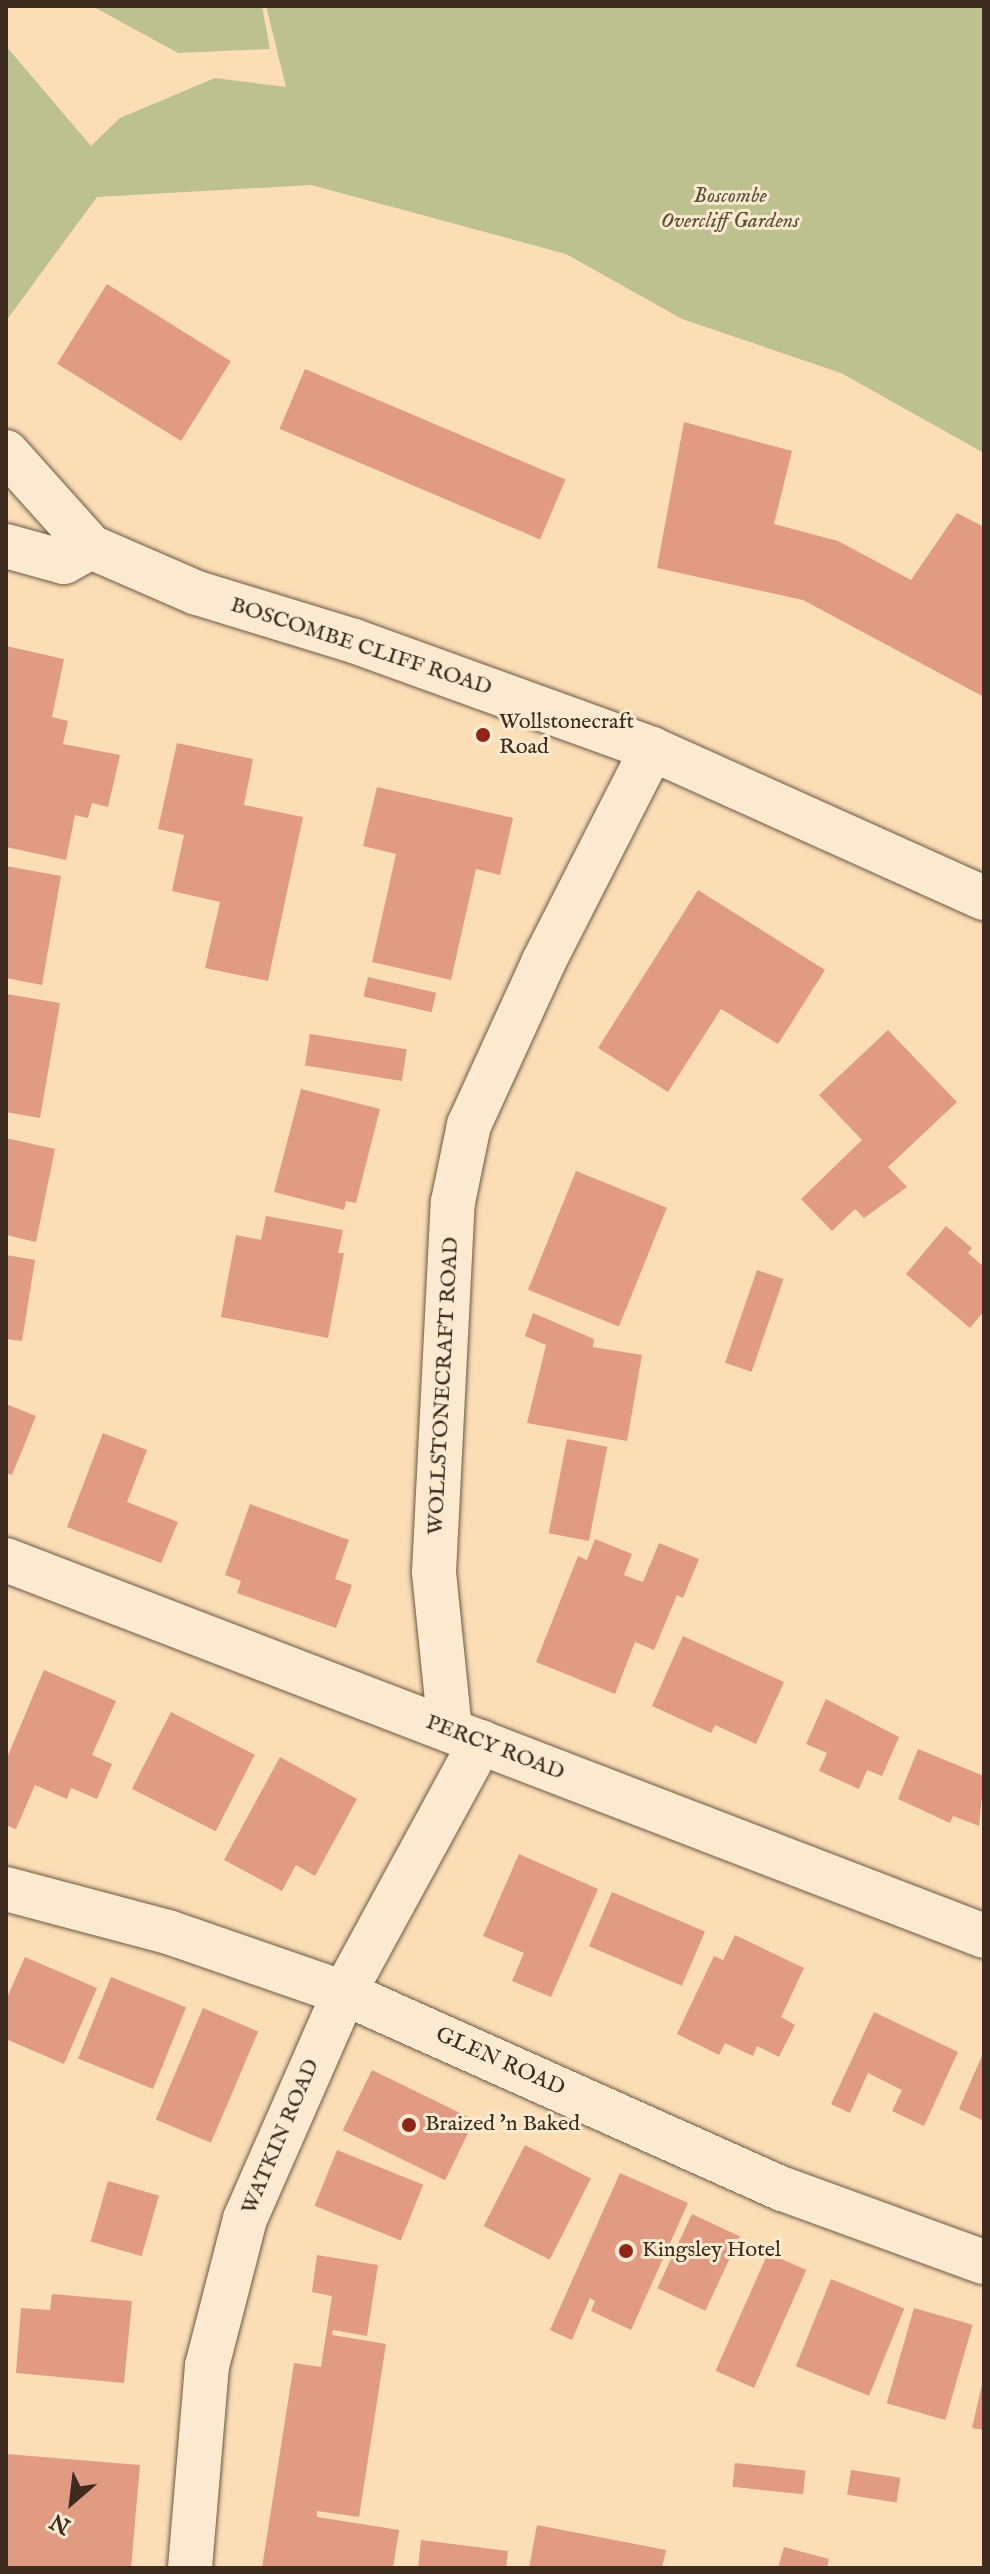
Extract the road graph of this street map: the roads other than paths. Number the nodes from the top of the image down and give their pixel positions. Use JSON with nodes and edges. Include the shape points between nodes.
{"nodes":[{"id":1,"x":6,"y":452,"type":"edge"},
{"id":2,"x":6,"y":546,"type":"edge"},
{"id":3,"x":91,"y":547,"type":"junction"},
{"id":4,"x":652,"y":749,"type":"junction"},
{"id":5,"x":984,"y":898,"type":"edge"},
{"id":6,"x":6,"y":1560,"type":"edge"},
{"id":7,"x":465,"y":1736,"type":"junction"},
{"id":8,"x":6,"y":1889,"type":"edge"},
{"id":9,"x":984,"y":1936,"type":"edge"},
{"id":10,"x":344,"y":1993,"type":"junction"},
{"id":11,"x":984,"y":2262,"type":"edge"},
{"id":12,"x":190,"y":2568,"type":"edge"}],
"edges":[{"from":1,"to":3,"type":"street","name":"BOSCOMBE CLIFF ROAD"},
{"from":2,"to":3,"type":"street","via":[[64,562]]},
{"from":3,"to":4,"type":"street","name":"BOSCOMBE CLIFF ROAD","via":[[197,593],[354,641]]},
{"from":4,"to":5,"type":"street","name":"BOSCOMBE CLIFF ROAD"},
{"from":4,"to":7,"type":"street","name":"WOLLSTONECRAFT ROAD","via":[[543,963],[469,1125],[453,1202],[434,1572]]},
{"from":6,"to":7,"type":"street","name":"PERCY ROAD"},
{"from":7,"to":9,"type":"street","name":"PERCY ROAD"},
{"from":7,"to":10,"type":"street","name":"WATKIN ROAD"},
{"from":8,"to":10,"type":"street","name":"GLEN ROAD","via":[[168,1932]]},
{"from":10,"to":11,"type":"street","name":"GLEN ROAD","via":[[783,2189]]},
{"from":10,"to":12,"type":"street","name":"WATKIN ROAD","via":[[266,2163],[223,2292],[207,2366]]}]}
